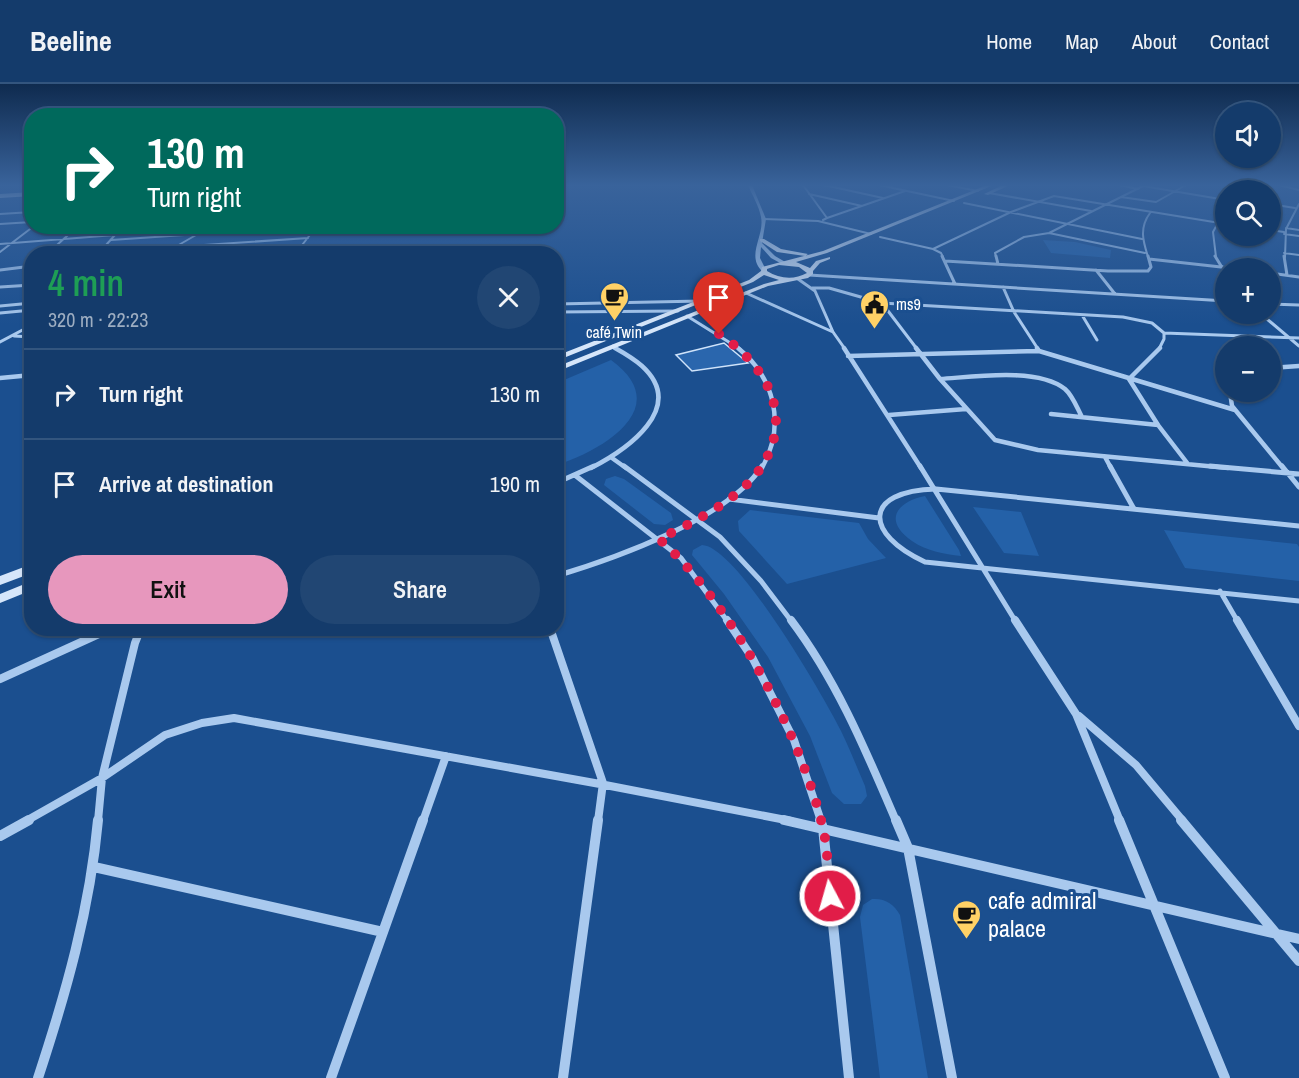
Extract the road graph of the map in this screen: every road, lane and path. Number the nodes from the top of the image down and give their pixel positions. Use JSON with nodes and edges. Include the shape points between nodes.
{"nodes":[{"id":1,"x":763,"y":231,"type":"edge"},
{"id":2,"x":860,"y":231,"type":"edge"},
{"id":3,"x":878,"y":231,"type":"edge"},
{"id":4,"x":894,"y":231,"type":"edge"},
{"id":5,"x":970,"y":231,"type":"edge"},
{"id":6,"x":1052,"y":231,"type":"edge"},
{"id":7,"x":1104,"y":231,"type":"edge"},
{"id":8,"x":1143,"y":231,"type":"edge"},
{"id":9,"x":1214,"y":231,"type":"edge"},
{"id":10,"x":1281,"y":232,"type":"edge"},
{"id":11,"x":1049,"y":233,"type":"junction"},
{"id":12,"x":1284,"y":233,"type":"junction"},
{"id":13,"x":24,"y":234,"type":"edge"},
{"id":14,"x":69,"y":234,"type":"edge"},
{"id":15,"x":199,"y":234,"type":"joint"},
{"id":16,"x":311,"y":234,"type":"edge"},
{"id":17,"x":871,"y":234,"type":"junction"},
{"id":18,"x":115,"y":235,"type":"joint"},
{"id":19,"x":1299,"y":236,"type":"edge"},
{"id":20,"x":880,"y":237,"type":"junction"},
{"id":21,"x":308,"y":238,"type":"junction"},
{"id":22,"x":63,"y":239,"type":"junction"},
{"id":23,"x":1142,"y":239,"type":"junction"},
{"id":24,"x":111,"y":240,"type":"junction"},
{"id":25,"x":762,"y":242,"type":"junction"},
{"id":26,"x":12,"y":243,"type":"junction"},
{"id":27,"x":0,"y":244,"type":"edge"},
{"id":28,"x":56,"y":246,"type":"edge"},
{"id":29,"x":105,"y":246,"type":"edge"},
{"id":30,"x":176,"y":246,"type":"edge"},
{"id":31,"x":189,"y":246,"type":"edge"},
{"id":32,"x":301,"y":246,"type":"edge"},
{"id":33,"x":933,"y":249,"type":"junction"},
{"id":34,"x":0,"y":252,"type":"edge"},
{"id":35,"x":825,"y":252,"type":"junction"},
{"id":36,"x":1284,"y":253,"type":"junction"},
{"id":37,"x":1145,"y":254,"type":"junction"},
{"id":38,"x":1299,"y":255,"type":"edge"},
{"id":39,"x":1217,"y":258,"type":"edge"},
{"id":40,"x":1149,"y":259,"type":"junction"},
{"id":41,"x":945,"y":261,"type":"junction"},
{"id":42,"x":786,"y":263,"type":"junction"},
{"id":43,"x":998,"y":264,"type":"junction"},
{"id":44,"x":1215,"y":266,"type":"edge"},
{"id":45,"x":24,"y":267,"type":"edge"},
{"id":46,"x":0,"y":270,"type":"edge"},
{"id":47,"x":1096,"y":270,"type":"junction"},
{"id":48,"x":763,"y":271,"type":"junction"},
{"id":49,"x":810,"y":273,"type":"junction"},
{"id":50,"x":1281,"y":274,"type":"edge"},
{"id":51,"x":1287,"y":275,"type":"junction"},
{"id":52,"x":1299,"y":277,"type":"edge"},
{"id":53,"x":796,"y":279,"type":"junction"},
{"id":54,"x":955,"y":284,"type":"junction"},
{"id":55,"x":24,"y":286,"type":"edge"},
{"id":56,"x":0,"y":287,"type":"edge"},
{"id":57,"x":1003,"y":287,"type":"junction"},
{"id":58,"x":812,"y":288,"type":"junction"},
{"id":59,"x":746,"y":293,"type":"junction"},
{"id":60,"x":1114,"y":294,"type":"junction"},
{"id":61,"x":657,"y":300,"type":"junction"},
{"id":62,"x":1215,"y":300,"type":"edge"},
{"id":63,"x":701,"y":301,"type":"junction"},
{"id":64,"x":882,"y":303,"type":"junction"},
{"id":65,"x":24,"y":304,"type":"edge"},
{"id":66,"x":564,"y":304,"type":"edge"},
{"id":67,"x":1281,"y":304,"type":"edge"},
{"id":68,"x":1299,"y":305,"type":"edge"},
{"id":69,"x":0,"y":306,"type":"edge"},
{"id":70,"x":656,"y":309,"type":"junction"},
{"id":71,"x":24,"y":311,"type":"edge"},
{"id":72,"x":678,"y":311,"type":"junction"},
{"id":73,"x":564,"y":312,"type":"edge"},
{"id":74,"x":1014,"y":312,"type":"junction"},
{"id":75,"x":0,"y":313,"type":"edge"},
{"id":76,"x":1082,"y":315,"type":"junction"},
{"id":77,"x":687,"y":316,"type":"junction"},
{"id":78,"x":1273,"y":324,"type":"edge"},
{"id":79,"x":24,"y":330,"type":"edge"},
{"id":80,"x":833,"y":332,"type":"junction"},
{"id":81,"x":1164,"y":333,"type":"junction"},
{"id":82,"x":12,"y":336,"type":"junction"},
{"id":83,"x":24,"y":337,"type":"edge"},
{"id":84,"x":1288,"y":337,"type":"junction"},
{"id":85,"x":1299,"y":338,"type":"edge"},
{"id":86,"x":1097,"y":340,"type":"dead end"},
{"id":87,"x":0,"y":342,"type":"edge"},
{"id":88,"x":613,"y":346,"type":"junction"},
{"id":89,"x":1299,"y":346,"type":"edge"},
{"id":90,"x":1039,"y":351,"type":"junction"},
{"id":91,"x":920,"y":354,"type":"junction"},
{"id":92,"x":564,"y":356,"type":"edge"},
{"id":93,"x":848,"y":356,"type":"junction"},
{"id":94,"x":1299,"y":366,"type":"edge"},
{"id":95,"x":564,"y":367,"type":"edge"},
{"id":96,"x":1281,"y":367,"type":"edge"},
{"id":97,"x":24,"y":376,"type":"edge"},
{"id":98,"x":0,"y":378,"type":"edge"},
{"id":99,"x":940,"y":379,"type":"junction"},
{"id":100,"x":1129,"y":379,"type":"junction"},
{"id":101,"x":1232,"y":402,"type":"edge"},
{"id":102,"x":966,"y":409,"type":"junction"},
{"id":103,"x":1235,"y":410,"type":"junction"},
{"id":104,"x":1051,"y":414,"type":"dead end"},
{"id":105,"x":890,"y":415,"type":"junction"},
{"id":106,"x":1082,"y":417,"type":"junction"},
{"id":107,"x":1158,"y":425,"type":"junction"},
{"id":108,"x":1105,"y":457,"type":"junction"},
{"id":109,"x":612,"y":458,"type":"junction"},
{"id":110,"x":1188,"y":464,"type":"junction"},
{"id":111,"x":1286,"y":473,"type":"junction"},
{"id":112,"x":1299,"y":474,"type":"edge"},
{"id":113,"x":576,"y":476,"type":"junction"},
{"id":114,"x":564,"y":480,"type":"edge"},
{"id":115,"x":1299,"y":487,"type":"edge"},
{"id":116,"x":936,"y":489,"type":"junction"},
{"id":117,"x":729,"y":499,"type":"junction"},
{"id":118,"x":1134,"y":509,"type":"junction"},
{"id":119,"x":879,"y":518,"type":"junction"},
{"id":120,"x":698,"y":520,"type":"junction"},
{"id":121,"x":1299,"y":526,"type":"edge"},
{"id":122,"x":659,"y":539,"type":"junction"},
{"id":123,"x":982,"y":569,"type":"junction"},
{"id":124,"x":24,"y":571,"type":"edge"},
{"id":125,"x":564,"y":573,"type":"edge"},
{"id":126,"x":0,"y":581,"type":"edge"},
{"id":127,"x":24,"y":588,"type":"edge"},
{"id":128,"x":1220,"y":591,"type":"junction"},
{"id":129,"x":0,"y":599,"type":"edge"},
{"id":130,"x":1299,"y":601,"type":"edge"},
{"id":131,"x":94,"y":636,"type":"edge"},
{"id":132,"x":138,"y":636,"type":"edge"},
{"id":133,"x":553,"y":636,"type":"edge"},
{"id":134,"x":0,"y":679,"type":"edge"},
{"id":135,"x":1076,"y":714,"type":"junction"},
{"id":136,"x":1299,"y":726,"type":"edge"},
{"id":137,"x":446,"y":756,"type":"junction"},
{"id":138,"x":102,"y":778,"type":"junction"},
{"id":139,"x":603,"y":783,"type":"junction"},
{"id":140,"x":823,"y":828,"type":"junction"},
{"id":141,"x":0,"y":836,"type":"edge"},
{"id":142,"x":908,"y":848,"type":"junction"},
{"id":143,"x":94,"y":867,"type":"junction"},
{"id":144,"x":1154,"y":908,"type":"junction"},
{"id":145,"x":383,"y":932,"type":"junction"},
{"id":146,"x":1278,"y":935,"type":"junction"},
{"id":147,"x":1299,"y":939,"type":"edge"},
{"id":148,"x":1299,"y":961,"type":"edge"},
{"id":149,"x":38,"y":1078,"type":"edge"},
{"id":150,"x":331,"y":1078,"type":"edge"},
{"id":151,"x":563,"y":1078,"type":"edge"},
{"id":152,"x":849,"y":1078,"type":"edge"},
{"id":153,"x":952,"y":1078,"type":"edge"},
{"id":154,"x":1225,"y":1078,"type":"edge"}],
"edges":[{"from":1,"to":25,"type":"street"},
{"from":2,"to":17,"type":"street"},
{"from":3,"to":17,"type":"main road"},
{"from":4,"to":20,"type":"main road"},
{"from":5,"to":33,"type":"street"},
{"from":6,"to":11,"type":"street"},
{"from":7,"to":23,"type":"street"},
{"from":8,"to":23,"type":"street"},
{"from":9,"to":39,"type":"street"},
{"from":10,"to":12,"type":"street"},
{"from":11,"to":37,"type":"street"},
{"from":11,"to":43,"type":"street","via":[[1024,237],[997,251],[994,255]]},
{"from":12,"to":19,"type":"street"},
{"from":12,"to":36,"type":"street"},
{"from":13,"to":26,"type":"street"},
{"from":14,"to":22,"type":"street"},
{"from":15,"to":24,"type":"street"},
{"from":15,"to":30,"type":"street"},
{"from":16,"to":21,"type":"street"},
{"from":17,"to":35,"type":"main road"},
{"from":18,"to":22,"type":"street"},
{"from":18,"to":24,"type":"street"},
{"from":20,"to":33,"type":"street"},
{"from":20,"to":49,"type":"main road","via":[[818,262]]},
{"from":21,"to":31,"type":"street"},
{"from":21,"to":32,"type":"street"},
{"from":22,"to":26,"type":"street"},
{"from":22,"to":28,"type":"street"},
{"from":23,"to":37,"type":"street"},
{"from":24,"to":29,"type":"street"},
{"from":25,"to":35,"type":"main road","via":[[784,253]]},
{"from":25,"to":42,"type":"street","via":[[773,257]]},
{"from":25,"to":48,"type":"street","via":[[757,258]]},
{"from":26,"to":27,"type":"street"},
{"from":26,"to":34,"type":"street"},
{"from":33,"to":41,"type":"street"},
{"from":35,"to":42,"type":"main road"},
{"from":36,"to":38,"type":"street"},
{"from":36,"to":51,"type":"street"},
{"from":37,"to":40,"type":"street"},
{"from":40,"to":44,"type":"street"},
{"from":40,"to":47,"type":"street","via":[[1150,270],[1144,272]]},
{"from":41,"to":43,"type":"street"},
{"from":41,"to":54,"type":"street"},
{"from":42,"to":48,"type":"main road","via":[[767,266]]},
{"from":42,"to":49,"type":"main road","via":[[802,266]]},
{"from":43,"to":47,"type":"street"},
{"from":45,"to":46,"type":"street"},
{"from":47,"to":60,"type":"street"},
{"from":48,"to":53,"type":"main road","via":[[772,277]]},
{"from":48,"to":63,"type":"main road","via":[[751,281]]},
{"from":49,"to":53,"type":"main road"},
{"from":49,"to":54,"type":"street"},
{"from":50,"to":51,"type":"street"},
{"from":51,"to":52,"type":"street"},
{"from":53,"to":58,"type":"street"},
{"from":53,"to":59,"type":"main road"},
{"from":54,"to":57,"type":"street"},
{"from":55,"to":56,"type":"street"},
{"from":57,"to":60,"type":"street"},
{"from":57,"to":74,"type":"street"},
{"from":58,"to":64,"type":"street","via":[[829,288]]},
{"from":58,"to":80,"type":"street"},
{"from":59,"to":77,"type":"main road"},
{"from":59,"to":80,"type":"street"},
{"from":60,"to":62,"type":"street"},
{"from":61,"to":63,"type":"street"},
{"from":61,"to":66,"type":"street"},
{"from":61,"to":70,"type":"street"},
{"from":63,"to":72,"type":"main road"},
{"from":64,"to":74,"type":"street"},
{"from":64,"to":91,"type":"street"},
{"from":65,"to":69,"type":"street"},
{"from":67,"to":68,"type":"street"},
{"from":70,"to":72,"type":"street"},
{"from":70,"to":73,"type":"street"},
{"from":71,"to":75,"type":"street"},
{"from":72,"to":92,"type":"main road"},
{"from":74,"to":76,"type":"street"},
{"from":74,"to":90,"type":"street"},
{"from":76,"to":81,"type":"street","via":[[1138,319],[1152,323]]},
{"from":76,"to":86,"type":"street"},
{"from":77,"to":88,"type":"main road"},
{"from":77,"to":117,"type":"street","via":[[742,350],[760,369],[771,389],[775,412],[772,442],[761,469]]},
{"from":78,"to":84,"type":"street"},
{"from":79,"to":82,"type":"street"},
{"from":80,"to":93,"type":"street"},
{"from":81,"to":84,"type":"street"},
{"from":81,"to":100,"type":"street","via":[[1159,349]]},
{"from":82,"to":83,"type":"street"},
{"from":82,"to":87,"type":"street"},
{"from":84,"to":85,"type":"street"},
{"from":84,"to":89,"type":"street"},
{"from":88,"to":95,"type":"main road"},
{"from":88,"to":109,"type":"street","via":[[645,367],[658,397],[655,414],[645,431]]},
{"from":90,"to":91,"type":"street"},
{"from":90,"to":100,"type":"street"},
{"from":91,"to":93,"type":"street"},
{"from":91,"to":99,"type":"street"},
{"from":93,"to":105,"type":"street"},
{"from":94,"to":96,"type":"street"},
{"from":97,"to":98,"type":"street"},
{"from":99,"to":102,"type":"street"},
{"from":99,"to":106,"type":"street","via":[[1016,377],[1049,381],[1065,389]]},
{"from":100,"to":103,"type":"street"},
{"from":100,"to":107,"type":"street"},
{"from":101,"to":103,"type":"street"},
{"from":102,"to":105,"type":"street"},
{"from":102,"to":108,"type":"street","via":[[1001,443]]},
{"from":103,"to":111,"type":"street"},
{"from":104,"to":106,"type":"street"},
{"from":105,"to":116,"type":"street"},
{"from":106,"to":107,"type":"street"},
{"from":107,"to":110,"type":"street"},
{"from":108,"to":110,"type":"street"},
{"from":108,"to":118,"type":"street"},
{"from":109,"to":113,"type":"street"},
{"from":109,"to":120,"type":"street"},
{"from":110,"to":111,"type":"street"},
{"from":111,"to":112,"type":"street"},
{"from":111,"to":115,"type":"street"},
{"from":113,"to":114,"type":"street"},
{"from":113,"to":122,"type":"street"},
{"from":116,"to":118,"type":"street"},
{"from":116,"to":119,"type":"street","via":[[908,490],[893,496],[883,505]]},
{"from":116,"to":123,"type":"street"},
{"from":117,"to":119,"type":"street"},
{"from":117,"to":120,"type":"street"},
{"from":118,"to":121,"type":"street"},
{"from":119,"to":123,"type":"street","via":[[890,541],[925,562]]},
{"from":120,"to":122,"type":"street"},
{"from":120,"to":142,"type":"street","via":[[720,537],[761,581],[808,643],[854,722]]},
{"from":122,"to":125,"type":"street"},
{"from":122,"to":140,"type":"street","via":[[681,558],[753,659],[794,740]]},
{"from":123,"to":128,"type":"street"},
{"from":123,"to":135,"type":"street"},
{"from":124,"to":126,"type":"main road"},
{"from":127,"to":129,"type":"main road"},
{"from":128,"to":130,"type":"street"},
{"from":128,"to":136,"type":"street"},
{"from":131,"to":134,"type":"street"},
{"from":132,"to":138,"type":"street"},
{"from":133,"to":139,"type":"street"},
{"from":135,"to":144,"type":"street"},
{"from":135,"to":146,"type":"street","via":[[1136,765]]},
{"from":137,"to":138,"type":"street","via":[[234,718],[165,735]]},
{"from":137,"to":139,"type":"street"},
{"from":137,"to":145,"type":"street"},
{"from":138,"to":141,"type":"street"},
{"from":138,"to":143,"type":"street"},
{"from":139,"to":140,"type":"street"},
{"from":139,"to":151,"type":"street"},
{"from":140,"to":142,"type":"street"},
{"from":140,"to":152,"type":"street"},
{"from":142,"to":144,"type":"street"},
{"from":142,"to":153,"type":"street"},
{"from":143,"to":145,"type":"street"},
{"from":143,"to":149,"type":"street","via":[[68,986]]},
{"from":144,"to":146,"type":"street"},
{"from":144,"to":154,"type":"street"},
{"from":145,"to":150,"type":"street"},
{"from":146,"to":147,"type":"street"},
{"from":146,"to":148,"type":"street"}]}
